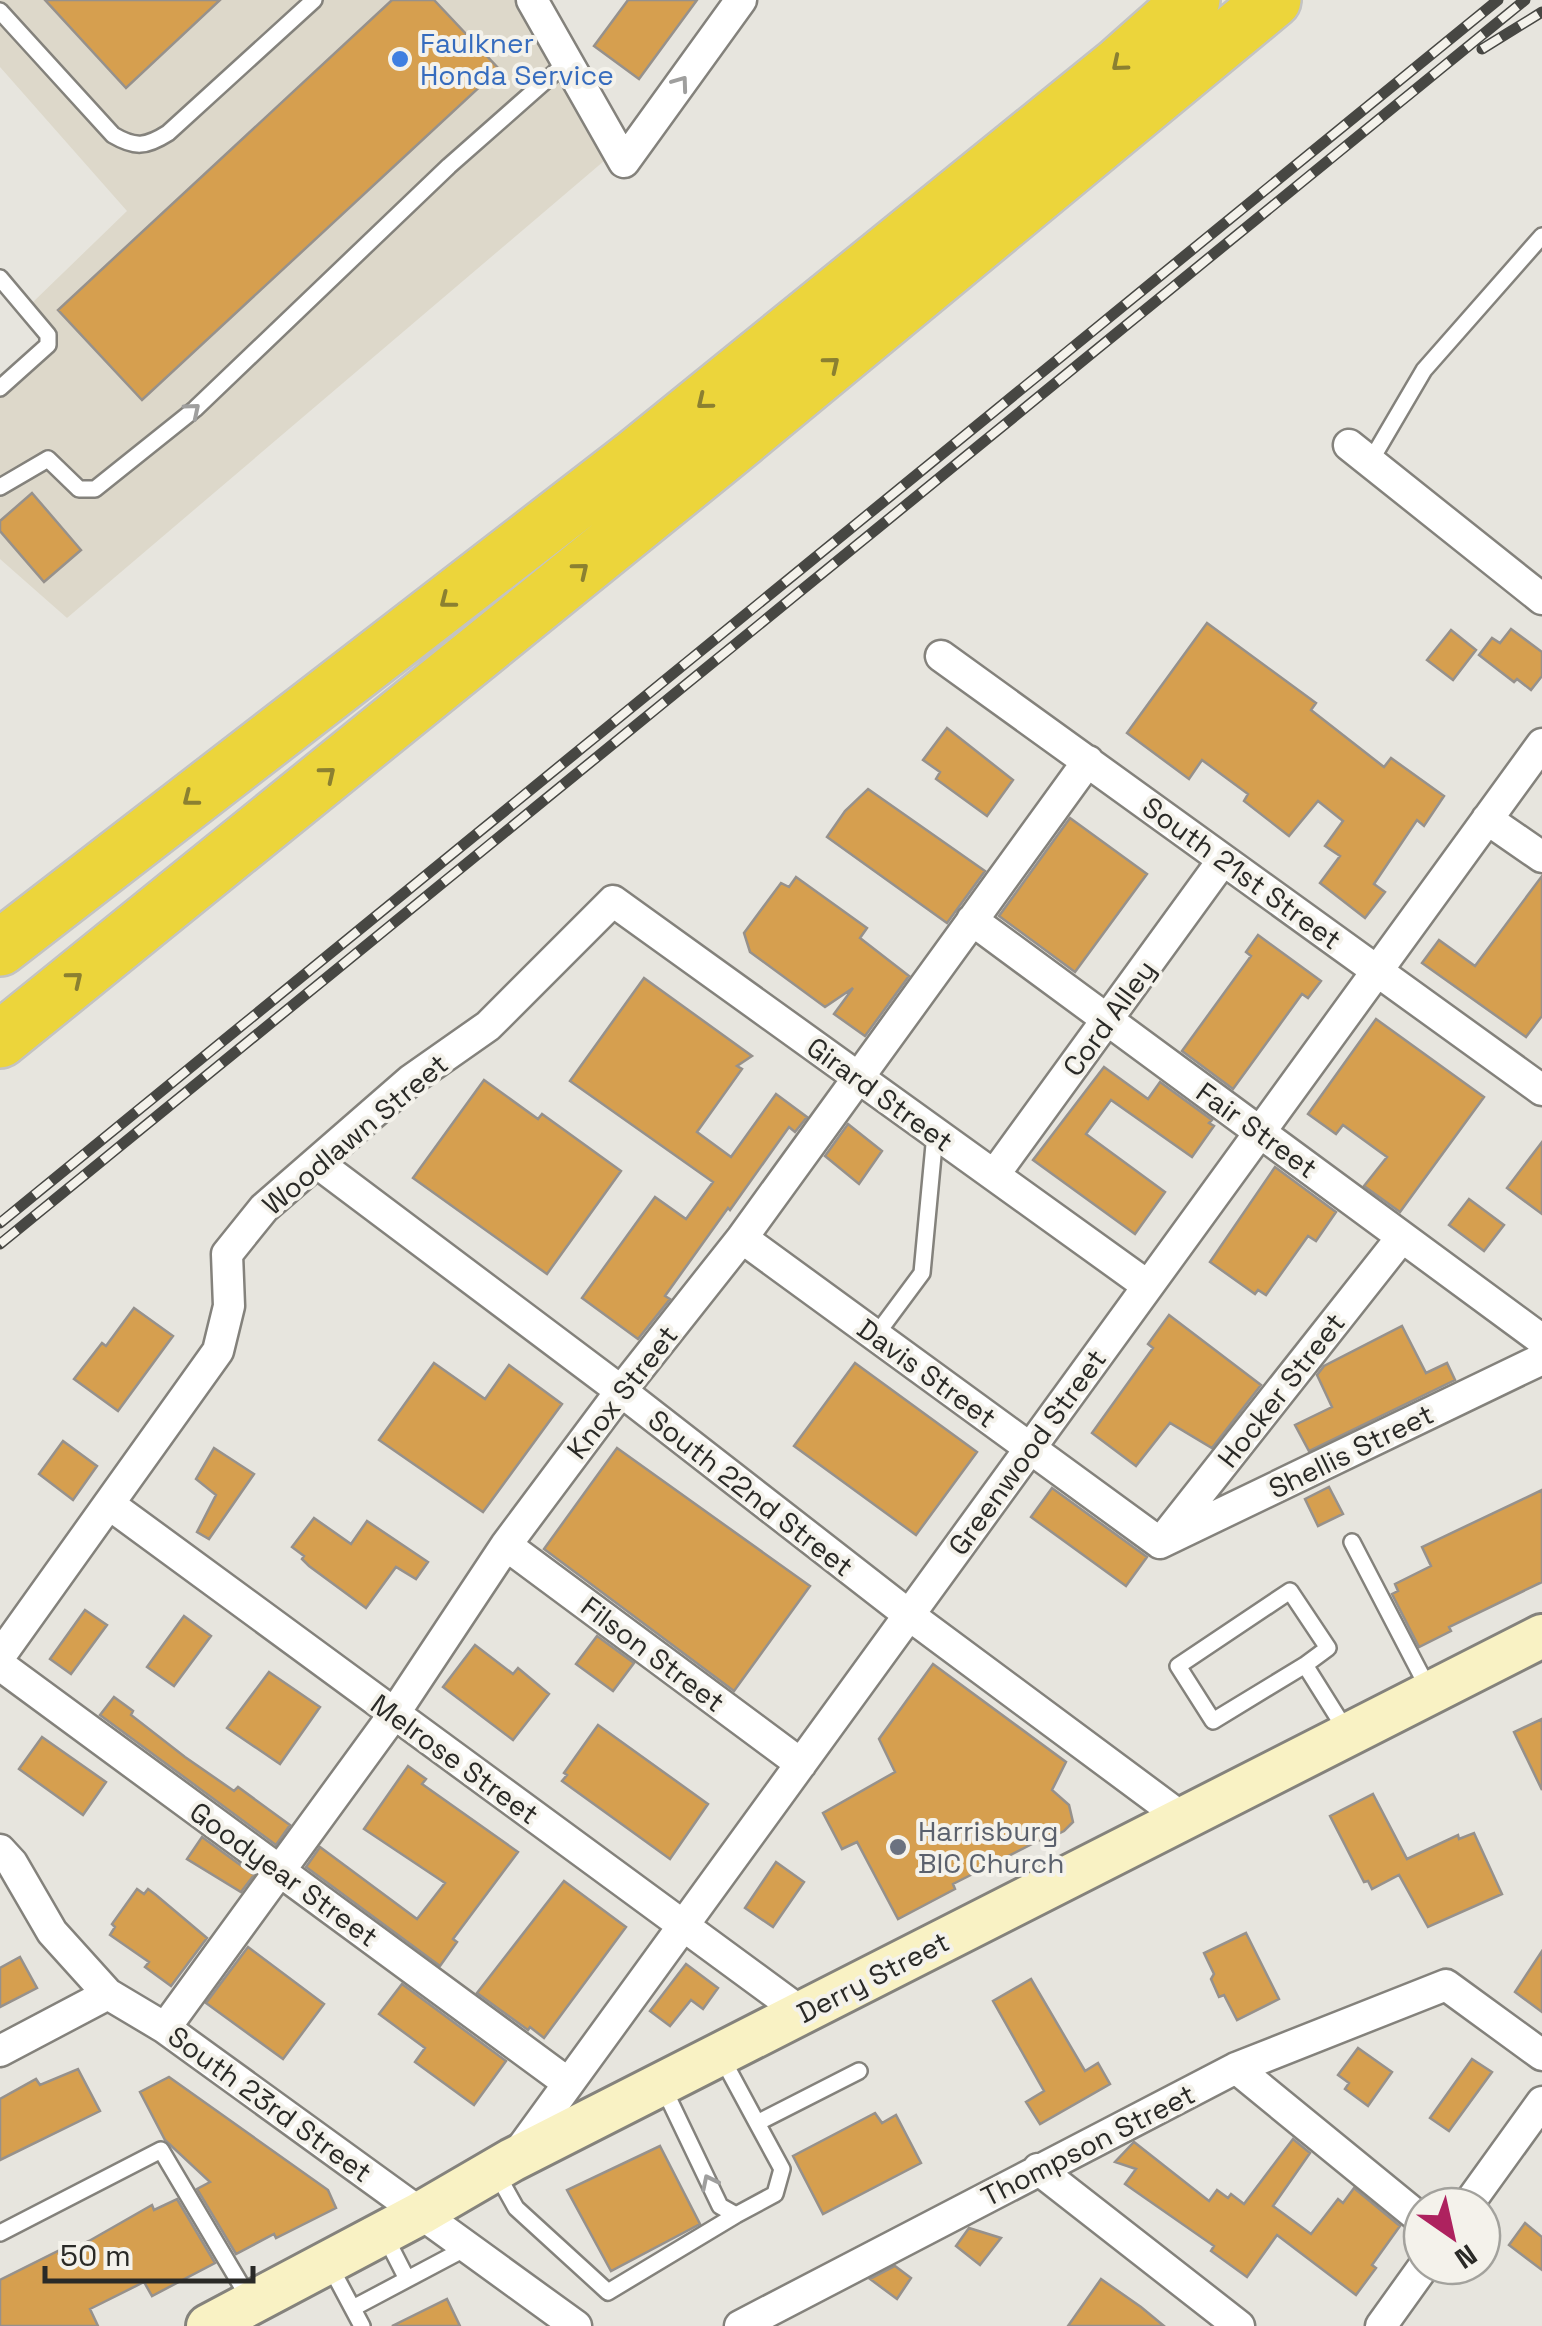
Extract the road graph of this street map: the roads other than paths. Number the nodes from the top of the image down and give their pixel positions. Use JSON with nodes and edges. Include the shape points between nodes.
{"nodes":[{"id":1,"x":314,"y":0,"type":"edge"},
{"id":2,"x":740,"y":0,"type":"edge"},
{"id":3,"x":1192,"y":0,"type":"edge"},
{"id":4,"x":1273,"y":0,"type":"edge"},
{"id":5,"x":537,"y":3,"type":"edge"},
{"id":6,"x":0,"y":11,"type":"edge"},
{"id":7,"x":568,"y":61,"type":"junction"},
{"id":8,"x":1539,"y":246,"type":"edge"},
{"id":9,"x":0,"y":278,"type":"edge"},
{"id":10,"x":0,"y":388,"type":"edge"},
{"id":11,"x":1360,"y":453,"type":"joint"},
{"id":12,"x":0,"y":487,"type":"edge"},
{"id":13,"x":1542,"y":599,"type":"edge"},
{"id":14,"x":941,"y":656,"type":"dead end"},
{"id":15,"x":1542,"y":744,"type":"edge"},
{"id":16,"x":1088,"y":761,"type":"junction"},
{"id":17,"x":1488,"y":820,"type":"junction"},
{"id":18,"x":1542,"y":857,"type":"edge"},
{"id":19,"x":1223,"y":860,"type":"junction"},
{"id":20,"x":612,"y":901,"type":"joint"},
{"id":21,"x":972,"y":920,"type":"junction"},
{"id":22,"x":0,"y":948,"type":"edge"},
{"id":23,"x":1377,"y":971,"type":"junction"},
{"id":24,"x":1107,"y":1021,"type":"junction"},
{"id":25,"x":0,"y":1040,"type":"edge"},
{"id":26,"x":857,"y":1077,"type":"junction"},
{"id":27,"x":1542,"y":1090,"type":"edge"},
{"id":28,"x":1260,"y":1132,"type":"junction"},
{"id":29,"x":936,"y":1134,"type":"junction"},
{"id":30,"x":319,"y":1164,"type":"junction"},
{"id":31,"x":994,"y":1175,"type":"junction"},
{"id":32,"x":1402,"y":1237,"type":"junction"},
{"id":33,"x":742,"y":1238,"type":"junction"},
{"id":34,"x":1148,"y":1286,"type":"junction"},
{"id":35,"x":876,"y":1336,"type":"junction"},
{"id":36,"x":1542,"y":1340,"type":"edge"},
{"id":37,"x":1542,"y":1359,"type":"edge"},
{"id":38,"x":621,"y":1391,"type":"junction"},
{"id":39,"x":1030,"y":1448,"type":"junction"},
{"id":40,"x":109,"y":1504,"type":"junction"},
{"id":41,"x":1352,"y":1542,"type":"dead end"},
{"id":42,"x":1160,"y":1543,"type":"junction"},
{"id":43,"x":506,"y":1545,"type":"junction"},
{"id":44,"x":909,"y":1615,"type":"junction"},
{"id":45,"x":1542,"y":1636,"type":"edge"},
{"id":46,"x":0,"y":1656,"type":"edge"},
{"id":47,"x":0,"y":1665,"type":"edge"},
{"id":48,"x":1306,"y":1665,"type":"junction"},
{"id":49,"x":1431,"y":1693,"type":"junction"},
{"id":50,"x":394,"y":1714,"type":"junction"},
{"id":51,"x":1349,"y":1735,"type":"junction"},
{"id":52,"x":800,"y":1764,"type":"junction"},
{"id":53,"x":1185,"y":1820,"type":"junction"},
{"id":54,"x":0,"y":1850,"type":"edge"},
{"id":55,"x":279,"y":1870,"type":"junction"},
{"id":56,"x":683,"y":1926,"type":"junction"},
{"id":57,"x":108,"y":1994,"type":"junction"},
{"id":58,"x":801,"y":2012,"type":"junction"},
{"id":59,"x":165,"y":2028,"type":"junction"},
{"id":60,"x":0,"y":2052,"type":"edge"},
{"id":61,"x":720,"y":2054,"type":"junction"},
{"id":62,"x":1542,"y":2055,"type":"edge"},
{"id":63,"x":1236,"y":2068,"type":"junction"},
{"id":64,"x":859,"y":2070,"type":"dead end"},
{"id":65,"x":568,"y":2083,"type":"junction"},
{"id":66,"x":662,"y":2084,"type":"junction"},
{"id":67,"x":1542,"y":2102,"type":"edge"},
{"id":68,"x":757,"y":2122,"type":"junction"},
{"id":69,"x":504,"y":2165,"type":"junction"},
{"id":70,"x":1038,"y":2169,"type":"junction"},
{"id":71,"x":1481,"y":2186,"type":"edge"},
{"id":72,"x":1402,"y":2204,"type":"edge"},
{"id":73,"x":422,"y":2213,"type":"junction"},
{"id":74,"x":736,"y":2215,"type":"junction"},
{"id":75,"x":0,"y":2233,"type":"edge"},
{"id":76,"x":384,"y":2233,"type":"junction"},
{"id":77,"x":468,"y":2247,"type":"junction"},
{"id":78,"x":328,"y":2262,"type":"junction"},
{"id":79,"x":406,"y":2279,"type":"junction"},
{"id":80,"x":1410,"y":2286,"type":"edge"},
{"id":81,"x":353,"y":2308,"type":"junction"},
{"id":82,"x":228,"y":2318,"type":"edge"},
{"id":83,"x":362,"y":2326,"type":"edge"},
{"id":84,"x":576,"y":2326,"type":"edge"},
{"id":85,"x":740,"y":2326,"type":"edge"},
{"id":86,"x":1240,"y":2326,"type":"edge"},
{"id":87,"x":1381,"y":2326,"type":"edge"}],
"edges":[{"from":1,"to":6,"type":"lane","via":[[168,132],[132,146],[113,135]]},
{"from":7,"to":2,"type":"street","one_way":true,"via":[[624,162]]},
{"from":3,"to":22,"type":"highway","one_way":true,"via":[[634,458]]},
{"from":25,"to":4,"type":"highway","one_way":true},
{"from":5,"to":7,"type":"street"},
{"from":12,"to":7,"type":"lane","one_way":true,"via":[[48,459],[79,490],[95,489],[195,409]]},
{"from":8,"to":11,"type":"lane","via":[[1424,370]]},
{"from":9,"to":10,"type":"lane","via":[[48,335],[48,346]]},
{"from":11,"to":13,"type":"street"},
{"from":14,"to":16,"type":"street","name":"South 21st Street"},
{"from":15,"to":17,"type":"street","name":"Greenwood Street"},
{"from":16,"to":19,"type":"street","name":"South 21st Street"},
{"from":16,"to":21,"type":"street","name":"Knox Street"},
{"from":17,"to":18,"type":"street"},
{"from":17,"to":23,"type":"street","name":"Greenwood Street"},
{"from":19,"to":23,"type":"street","name":"South 21st Street"},
{"from":19,"to":24,"type":"street","name":"Cord Alley"},
{"from":20,"to":26,"type":"street","name":"Girard Street"},
{"from":20,"to":30,"type":"street","name":"Woodlawn Street","via":[[488,1026],[411,1080]]},
{"from":21,"to":24,"type":"street","name":"Fair Street"},
{"from":21,"to":26,"type":"street","name":"Knox Street"},
{"from":23,"to":27,"type":"street","name":"South 21st Street"},
{"from":23,"to":28,"type":"street","name":"Greenwood Street"},
{"from":24,"to":28,"type":"street","name":"Fair Street"},
{"from":24,"to":31,"type":"street","name":"Cord Alley"},
{"from":26,"to":29,"type":"street","name":"Girard Street"},
{"from":26,"to":33,"type":"street","name":"Knox Street"},
{"from":28,"to":32,"type":"street","name":"Fair Street"},
{"from":28,"to":34,"type":"street","name":"Greenwood Street"},
{"from":29,"to":31,"type":"street","name":"Girard Street"},
{"from":29,"to":35,"type":"lane","via":[[922,1273]]},
{"from":30,"to":38,"type":"street","name":"South 22nd Street"},
{"from":30,"to":40,"type":"street","name":"Woodlawn Street","via":[[264,1208],[228,1254],[229,1306],[218,1351]]},
{"from":31,"to":34,"type":"street","name":"Girard Street"},
{"from":32,"to":36,"type":"street","name":"Fair Street"},
{"from":32,"to":42,"type":"street","name":"Hocker Street"},
{"from":33,"to":35,"type":"street","name":"Davis Street"},
{"from":33,"to":38,"type":"street","name":"Knox Street"},
{"from":34,"to":39,"type":"street","name":"Greenwood Street"},
{"from":35,"to":39,"type":"street","name":"Davis Street"},
{"from":37,"to":42,"type":"street","name":"Shellis Street"},
{"from":38,"to":43,"type":"street","name":"Knox Street"},
{"from":38,"to":44,"type":"street","name":"South 22nd Street"},
{"from":39,"to":42,"type":"street","name":"Davis Street"},
{"from":39,"to":44,"type":"street","name":"Greenwood Street"},
{"from":40,"to":46,"type":"street","name":"Woodlawn Street"},
{"from":40,"to":50,"type":"street","name":"Melrose Street"},
{"from":41,"to":49,"type":"lane"},
{"from":43,"to":50,"type":"street","name":"Knox Street"},
{"from":43,"to":52,"type":"street","name":"Filson Street"},
{"from":44,"to":52,"type":"street","name":"Greenwood Street"},
{"from":44,"to":53,"type":"street","name":"South 22nd Street"},
{"from":45,"to":49,"type":"main road","name":"Derry Street"},
{"from":47,"to":55,"type":"street","name":"Goodyear Street"},
{"from":48,"to":48,"type":"lane","via":[[1328,1648],[1290,1591],[1178,1666],[1213,1720]]},
{"from":48,"to":51,"type":"lane"},
{"from":49,"to":51,"type":"main road","name":"Derry Street"},
{"from":50,"to":55,"type":"street","name":"Knox Street"},
{"from":50,"to":56,"type":"street","name":"Melrose Street"},
{"from":51,"to":53,"type":"main road","name":"Derry Street"},
{"from":52,"to":56,"type":"street","name":"Greenwood Street"},
{"from":53,"to":58,"type":"main road","name":"Derry Street"},
{"from":54,"to":57,"type":"street","name":"South 23rd Street","via":[[52,1932]]},
{"from":55,"to":59,"type":"street","name":"Knox Street"},
{"from":55,"to":65,"type":"street","name":"Goodyear Street"},
{"from":56,"to":58,"type":"street","name":"Melrose Street"},
{"from":56,"to":65,"type":"street","name":"Greenwood Street"},
{"from":57,"to":59,"type":"street","name":"South 23rd Street"},
{"from":57,"to":60,"type":"street"},
{"from":58,"to":61,"type":"main road","name":"Derry Street"},
{"from":59,"to":73,"type":"street","name":"South 23rd Street"},
{"from":61,"to":66,"type":"main road","name":"Derry Street"},
{"from":61,"to":68,"type":"lane"},
{"from":62,"to":63,"type":"street","name":"Thompson Street","via":[[1446,1985]]},
{"from":63,"to":70,"type":"street","name":"Thompson Street"},
{"from":63,"to":72,"type":"street"},
{"from":64,"to":68,"type":"lane"},
{"from":65,"to":69,"type":"street","name":"Greenwood Street"},
{"from":66,"to":69,"type":"main road","name":"Derry Street"},
{"from":74,"to":66,"type":"lane","one_way":true,"via":[[720,2206]]},
{"from":67,"to":71,"type":"street"},
{"from":68,"to":74,"type":"lane","via":[[782,2170],[775,2194]]},
{"from":69,"to":73,"type":"main road","name":"Derry Street"},
{"from":69,"to":74,"type":"lane","via":[[516,2208],[608,2292]]},
{"from":70,"to":85,"type":"street","name":"Thompson Street"},
{"from":70,"to":86,"type":"street"},
{"from":73,"to":76,"type":"main road","name":"Derry Street"},
{"from":73,"to":77,"type":"street","name":"South 23rd Street"},
{"from":75,"to":82,"type":"lane","via":[[161,2150]]},
{"from":76,"to":78,"type":"main road","name":"Derry Street"},
{"from":76,"to":79,"type":"lane"},
{"from":77,"to":79,"type":"lane"},
{"from":77,"to":84,"type":"street","name":"South 23rd Street"},
{"from":78,"to":81,"type":"lane"},
{"from":78,"to":82,"type":"main road","name":"Derry Street"},
{"from":79,"to":81,"type":"lane"},
{"from":80,"to":87,"type":"street"},
{"from":81,"to":83,"type":"lane"}]}
